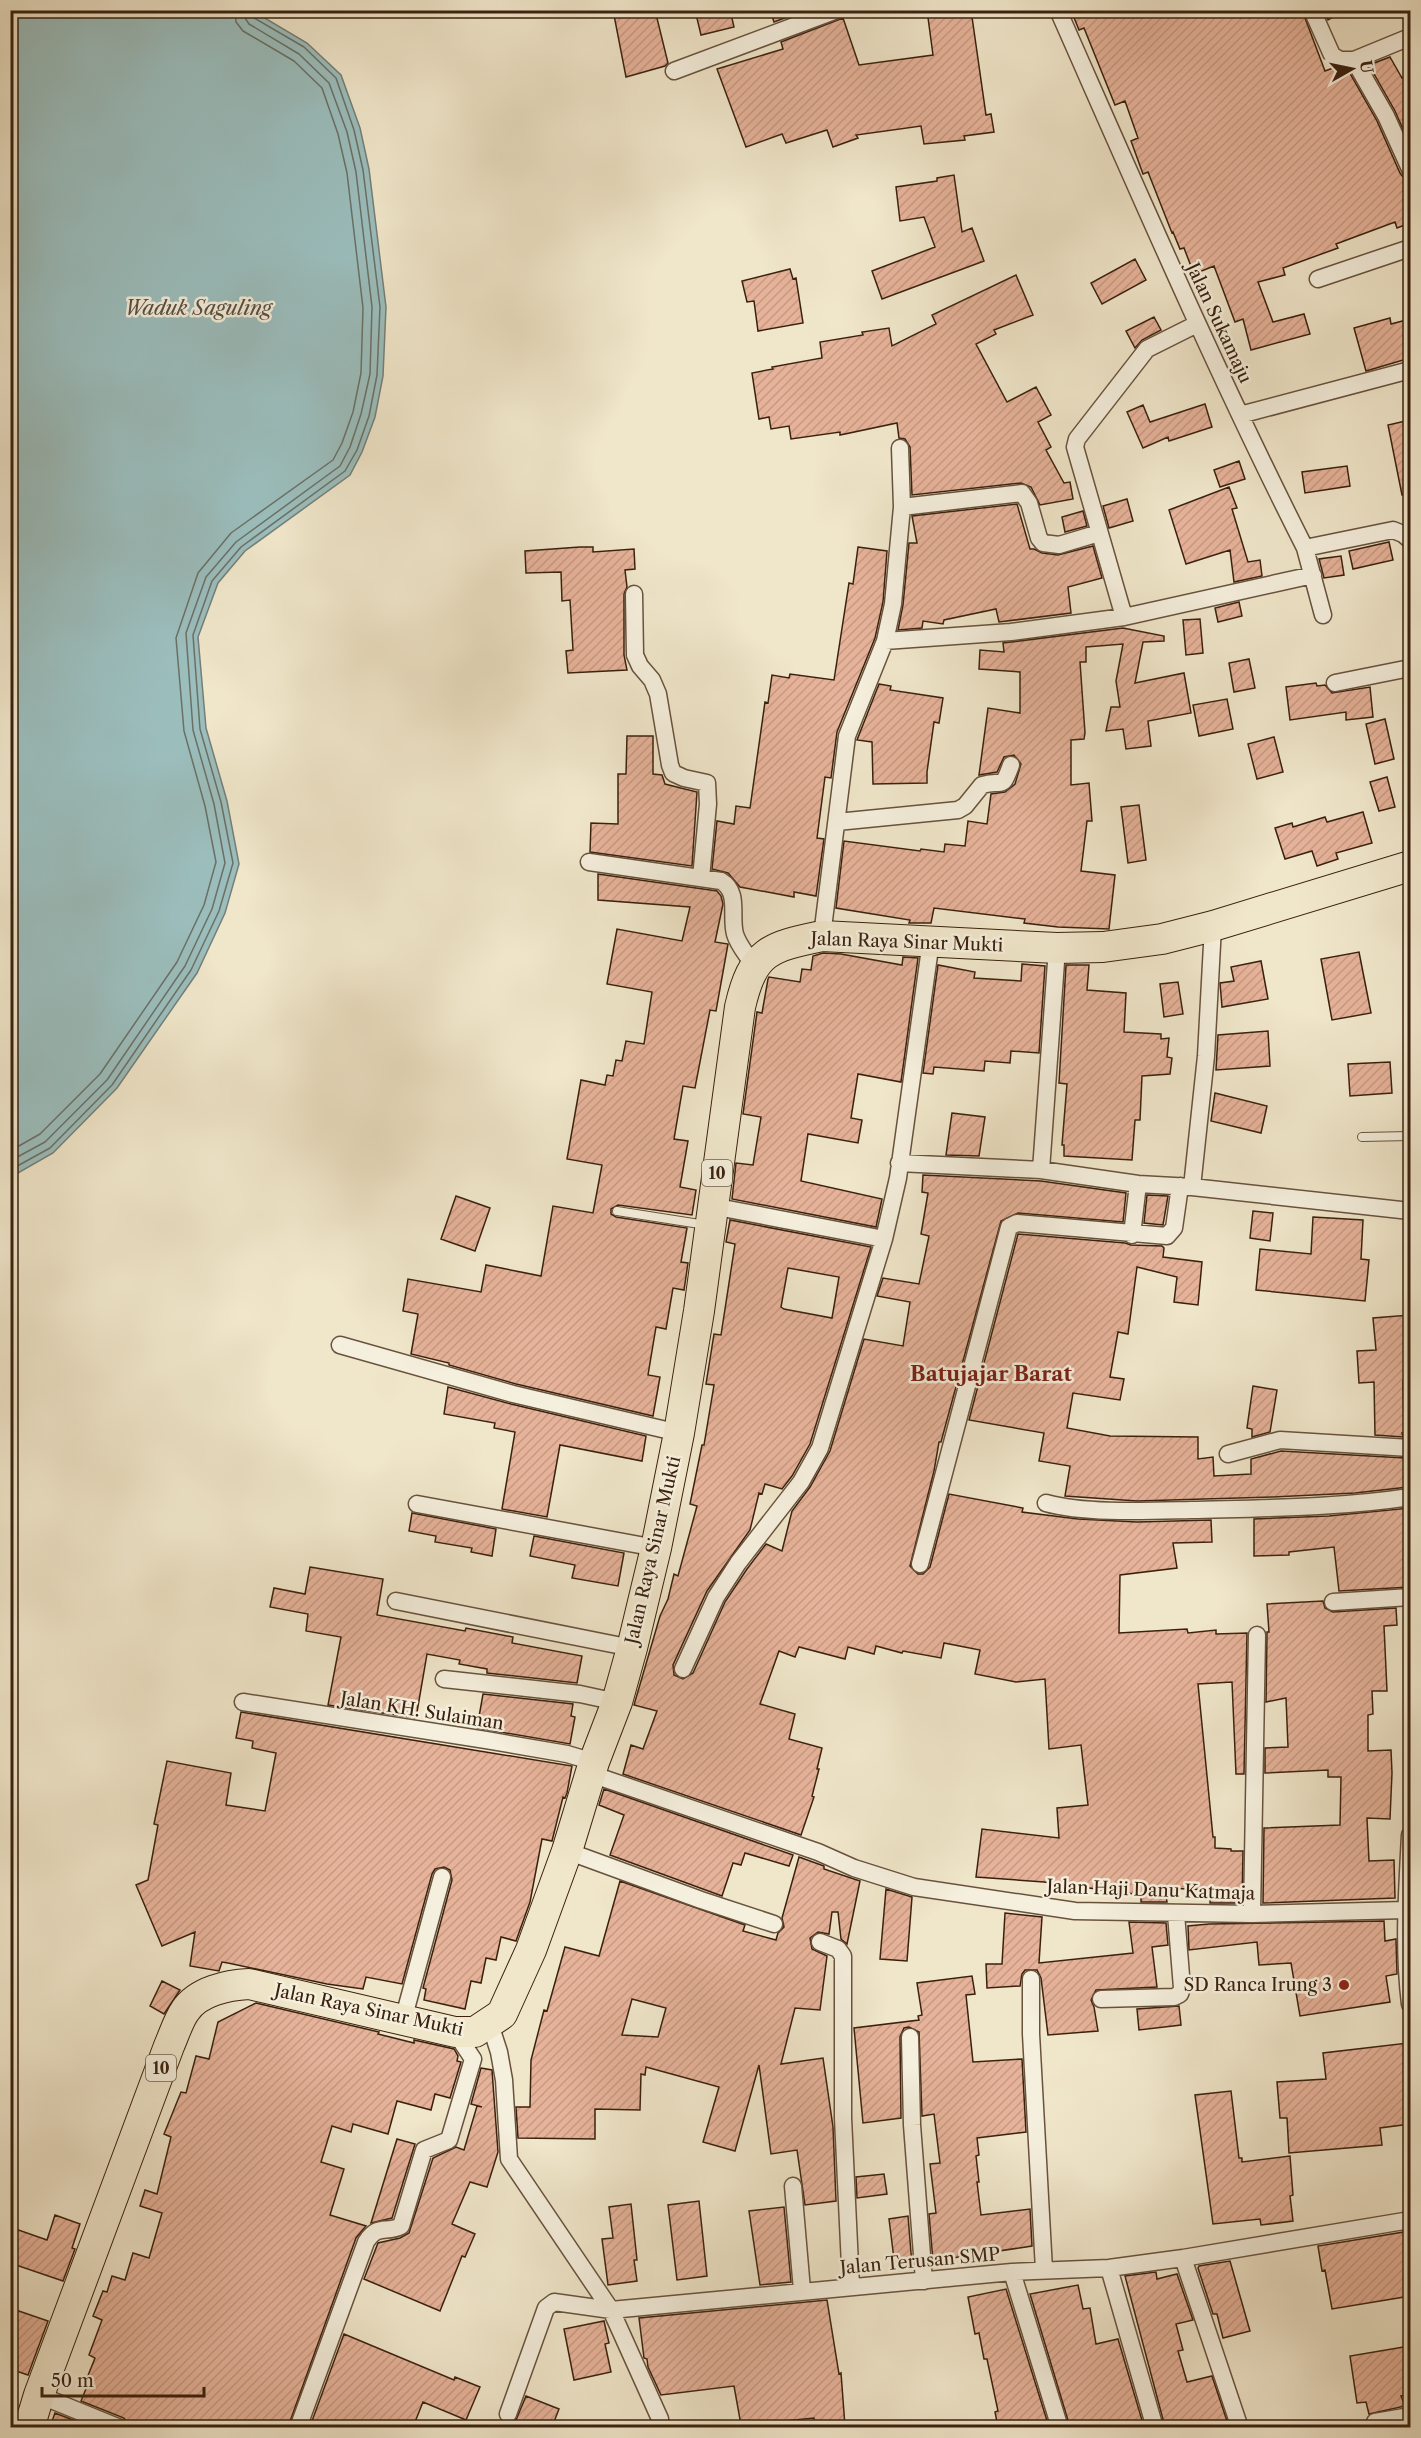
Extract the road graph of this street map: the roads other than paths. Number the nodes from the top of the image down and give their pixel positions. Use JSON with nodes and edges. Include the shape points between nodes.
{"nodes":[{"id":1,"x":837,"y":10,"type":"edge"},
{"id":2,"x":1058,"y":10,"type":"edge"},
{"id":3,"x":1312,"y":10,"type":"edge"},
{"id":4,"x":1410,"y":37,"type":"edge"},
{"id":5,"x":1354,"y":60,"type":"junction"},
{"id":6,"x":674,"y":71,"type":"dead end"},
{"id":7,"x":1410,"y":169,"type":"edge"},
{"id":8,"x":1410,"y":248,"type":"edge"},
{"id":9,"x":1318,"y":279,"type":"dead end"},
{"id":10,"x":1197,"y":324,"type":"junction"},
{"id":11,"x":1410,"y":370,"type":"edge"},
{"id":12,"x":1240,"y":416,"type":"junction"},
{"id":13,"x":900,"y":448,"type":"dead end"},
{"id":14,"x":902,"y":507,"type":"junction"},
{"id":15,"x":1099,"y":533,"type":"junction"},
{"id":16,"x":1410,"y":540,"type":"edge"},
{"id":17,"x":1305,"y":548,"type":"junction"},
{"id":18,"x":1312,"y":575,"type":"junction"},
{"id":19,"x":634,"y":594,"type":"dead end"},
{"id":20,"x":1323,"y":615,"type":"dead end"},
{"id":21,"x":1124,"y":617,"type":"junction"},
{"id":22,"x":885,"y":641,"type":"junction"},
{"id":23,"x":1410,"y":668,"type":"edge"},
{"id":24,"x":1335,"y":683,"type":"dead end"},
{"id":25,"x":1011,"y":765,"type":"dead end"},
{"id":26,"x":837,"y":822,"type":"junction"},
{"id":27,"x":590,"y":862,"type":"dead end"},
{"id":28,"x":1410,"y":866,"type":"edge"},
{"id":29,"x":701,"y":878,"type":"junction"},
{"id":30,"x":1213,"y":926,"type":"junction"},
{"id":31,"x":822,"y":936,"type":"junction"},
{"id":32,"x":931,"y":941,"type":"junction"},
{"id":33,"x":1057,"y":948,"type":"junction"},
{"id":34,"x":754,"y":966,"type":"junction"},
{"id":35,"x":1410,"y":1136,"type":"edge"},
{"id":36,"x":1362,"y":1137,"type":"dead end"},
{"id":37,"x":898,"y":1163,"type":"junction"},
{"id":38,"x":1041,"y":1170,"type":"junction"},
{"id":39,"x":1138,"y":1184,"type":"junction"},
{"id":40,"x":1186,"y":1187,"type":"junction"},
{"id":41,"x":617,"y":1211,"type":"dead end"},
{"id":42,"x":1410,"y":1211,"type":"edge"},
{"id":43,"x":711,"y":1216,"type":"junction"},
{"id":44,"x":1132,"y":1234,"type":"junction"},
{"id":45,"x":884,"y":1239,"type":"junction"},
{"id":46,"x":340,"y":1345,"type":"dead end"},
{"id":47,"x":679,"y":1433,"type":"junction"},
{"id":48,"x":1410,"y":1448,"type":"edge"},
{"id":49,"x":1228,"y":1454,"type":"dead end"},
{"id":50,"x":1410,"y":1497,"type":"edge"},
{"id":51,"x":1046,"y":1503,"type":"dead end"},
{"id":52,"x":417,"y":1504,"type":"dead end"},
{"id":53,"x":656,"y":1548,"type":"junction"},
{"id":54,"x":920,"y":1564,"type":"dead end"},
{"id":55,"x":1410,"y":1597,"type":"edge"},
{"id":56,"x":396,"y":1601,"type":"dead end"},
{"id":57,"x":1333,"y":1602,"type":"dead end"},
{"id":58,"x":1257,"y":1635,"type":"dead end"},
{"id":59,"x":632,"y":1648,"type":"junction"},
{"id":60,"x":683,"y":1669,"type":"dead end"},
{"id":61,"x":444,"y":1679,"type":"dead end"},
{"id":62,"x":243,"y":1702,"type":"dead end"},
{"id":63,"x":617,"y":1702,"type":"junction"},
{"id":64,"x":592,"y":1768,"type":"junction"},
{"id":65,"x":1410,"y":1835,"type":"edge"},
{"id":66,"x":567,"y":1851,"type":"junction"},
{"id":67,"x":442,"y":1877,"type":"dead end"},
{"id":68,"x":1406,"y":1910,"type":"junction"},
{"id":69,"x":1176,"y":1914,"type":"junction"},
{"id":70,"x":1252,"y":1914,"type":"junction"},
{"id":71,"x":774,"y":1923,"type":"dead end"},
{"id":72,"x":820,"y":1942,"type":"dead end"},
{"id":73,"x":1031,"y":1979,"type":"dead end"},
{"id":74,"x":1409,"y":1983,"type":"edge"},
{"id":75,"x":1101,"y":1999,"type":"dead end"},
{"id":76,"x":1410,"y":2004,"type":"edge"},
{"id":77,"x":403,"y":2020,"type":"junction"},
{"id":78,"x":490,"y":2024,"type":"junction"},
{"id":79,"x":455,"y":2032,"type":"junction"},
{"id":80,"x":910,"y":2037,"type":"dead end"},
{"id":81,"x":794,"y":2186,"type":"dead end"},
{"id":82,"x":1410,"y":2220,"type":"edge"},
{"id":83,"x":1183,"y":2258,"type":"junction"},
{"id":84,"x":1109,"y":2268,"type":"junction"},
{"id":85,"x":1044,"y":2270,"type":"junction"},
{"id":86,"x":1012,"y":2272,"type":"junction"},
{"id":87,"x":924,"y":2281,"type":"junction"},
{"id":88,"x":851,"y":2288,"type":"junction"},
{"id":89,"x":802,"y":2290,"type":"junction"},
{"id":90,"x":611,"y":2310,"type":"junction"},
{"id":91,"x":39,"y":2395,"type":"junction"},
{"id":92,"x":508,"y":2414,"type":"dead end"},
{"id":93,"x":1410,"y":2416,"type":"edge"},
{"id":94,"x":1375,"y":2422,"type":"dead end"},
{"id":95,"x":29,"y":2427,"type":"edge"},
{"id":96,"x":120,"y":2427,"type":"edge"},
{"id":97,"x":298,"y":2427,"type":"edge"},
{"id":98,"x":658,"y":2427,"type":"edge"},
{"id":99,"x":1060,"y":2427,"type":"edge"},
{"id":100,"x":1155,"y":2427,"type":"edge"},
{"id":101,"x":1240,"y":2427,"type":"edge"}],
"edges":[{"from":1,"to":6,"type":"street"},
{"from":2,"to":10,"type":"street","name":"Jalan Sukamaju"},
{"from":3,"to":5,"type":"street","via":[[1332,55],[1340,60]]},
{"from":4,"to":5,"type":"street"},
{"from":5,"to":7,"type":"street"},
{"from":8,"to":9,"type":"street"},
{"from":10,"to":12,"type":"street","name":"Jalan Sukamaju"},
{"from":10,"to":15,"type":"street","via":[[1147,349],[1077,439],[1075,454]]},
{"from":11,"to":12,"type":"street"},
{"from":12,"to":17,"type":"street","name":"Jalan Sukamaju"},
{"from":13,"to":14,"type":"street"},
{"from":14,"to":15,"type":"street","via":[[1022,493],[1043,543],[1059,545]]},
{"from":14,"to":22,"type":"street","via":[[893,604]]},
{"from":15,"to":21,"type":"street"},
{"from":16,"to":17,"type":"street","via":[[1392,530]]},
{"from":17,"to":18,"type":"street","name":"Jalan Sukamaju"},
{"from":18,"to":20,"type":"street","name":"Jalan Sukamaju"},
{"from":18,"to":21,"type":"street"},
{"from":19,"to":29,"type":"street","via":[[635,655],[658,694],[673,773],[707,783]]},
{"from":21,"to":22,"type":"street","via":[[1011,632]]},
{"from":22,"to":26,"type":"street","via":[[847,736]]},
{"from":23,"to":24,"type":"street"},
{"from":25,"to":26,"type":"street","via":[[1002,784],[982,785],[958,810]]},
{"from":26,"to":31,"type":"street"},
{"from":27,"to":29,"type":"street"},
{"from":28,"to":30,"type":"highway","name":"Jalan Raya Sinar Mukti","number":"10"},
{"from":29,"to":34,"type":"street","via":[[721,881],[730,890],[735,934]]},
{"from":30,"to":33,"type":"highway","name":"Jalan Raya Sinar Mukti","number":"10","via":[[1127,944]]},
{"from":30,"to":40,"type":"street","via":[[1206,1056]]},
{"from":31,"to":32,"type":"highway","name":"Jalan Raya Sinar Mukti","number":"10"},
{"from":31,"to":34,"type":"highway","name":"Jalan Raya Sinar Mukti","number":"10","via":[[781,945],[767,952]]},
{"from":32,"to":33,"type":"highway","name":"Jalan Raya Sinar Mukti","number":"10"},
{"from":32,"to":37,"type":"street"},
{"from":33,"to":38,"type":"street"},
{"from":34,"to":43,"type":"highway","name":"Jalan Raya Sinar Mukti","number":"10","via":[[740,1007]]},
{"from":35,"to":36,"type":"lane"},
{"from":37,"to":38,"type":"street"},
{"from":37,"to":45,"type":"street"},
{"from":38,"to":39,"type":"street"},
{"from":39,"to":40,"type":"street"},
{"from":39,"to":44,"type":"street"},
{"from":40,"to":42,"type":"street"},
{"from":40,"to":44,"type":"street","via":[[1172,1233]]},
{"from":41,"to":43,"type":"lane"},
{"from":43,"to":45,"type":"street"},
{"from":43,"to":47,"type":"highway","name":"Jalan Raya Sinar Mukti","number":"10"},
{"from":44,"to":54,"type":"street","via":[[1017,1223],[1009,1227]]},
{"from":45,"to":60,"type":"street","via":[[820,1449],[801,1482],[716,1597]]},
{"from":46,"to":47,"type":"street","via":[[513,1394]]},
{"from":47,"to":53,"type":"highway","name":"Jalan Raya Sinar Mukti","number":"10"},
{"from":48,"to":49,"type":"street","via":[[1280,1440]]},
{"from":50,"to":51,"type":"street","via":[[1308,1508],[1167,1511],[1063,1508]]},
{"from":52,"to":53,"type":"street"},
{"from":53,"to":59,"type":"highway","name":"Jalan Raya Sinar Mukti","number":"10"},
{"from":55,"to":57,"type":"street"},
{"from":56,"to":59,"type":"street"},
{"from":58,"to":70,"type":"street"},
{"from":59,"to":63,"type":"highway","name":"Jalan Raya Sinar Mukti","number":"10"},
{"from":61,"to":63,"type":"street","via":[[580,1694]]},
{"from":62,"to":64,"type":"street","name":"Jalan KH. Sulaiman","via":[[567,1754]]},
{"from":63,"to":64,"type":"highway","name":"Jalan Raya Sinar Mukti","number":"10"},
{"from":64,"to":66,"type":"highway","name":"Jalan Raya Sinar Mukti","number":"10"},
{"from":64,"to":69,"type":"street","name":"Jalan Haji Danu Katmaja","via":[[914,1887],[1075,1911]]},
{"from":65,"to":68,"type":"street"},
{"from":66,"to":71,"type":"street"},
{"from":66,"to":78,"type":"highway","name":"Jalan Raya Sinar Mukti","number":"10","via":[[531,1950],[502,2014]]},
{"from":67,"to":77,"type":"street"},
{"from":68,"to":70,"type":"street","name":"Jalan Haji Danu Katmaja"},
{"from":68,"to":74,"type":"street"},
{"from":69,"to":70,"type":"street","name":"Jalan Haji Danu Katmaja"},
{"from":69,"to":75,"type":"street","via":[[1180,1994]]},
{"from":72,"to":88,"type":"street","via":[[838,1949],[843,1956],[843,2118]]},
{"from":73,"to":85,"type":"street"},
{"from":74,"to":76,"type":"street"},
{"from":77,"to":79,"type":"highway","name":"Jalan Raya Sinar Mukti","number":"10"},
{"from":77,"to":91,"type":"highway","name":"Jalan Raya Sinar Mukti","number":"10","via":[[249,1983],[222,1988],[190,2004],[169,2046]]},
{"from":78,"to":79,"type":"highway","name":"Jalan Raya Sinar Mukti","number":"10","via":[[475,2032]]},
{"from":78,"to":90,"type":"street","via":[[504,2080],[509,2159]]},
{"from":79,"to":97,"type":"street","via":[[473,2059],[449,2140],[424,2150],[400,2226],[382,2228],[366,2242]]},
{"from":80,"to":87,"type":"street","via":[[912,2125]]},
{"from":81,"to":89,"type":"street"},
{"from":82,"to":83,"type":"street","name":"Jalan Terusan SMP"},
{"from":83,"to":84,"type":"street","name":"Jalan Terusan SMP"},
{"from":83,"to":101,"type":"street"},
{"from":84,"to":85,"type":"street","name":"Jalan Terusan SMP"},
{"from":84,"to":100,"type":"street"},
{"from":85,"to":86,"type":"street","name":"Jalan Terusan SMP"},
{"from":86,"to":87,"type":"street","name":"Jalan Terusan SMP"},
{"from":86,"to":99,"type":"street"},
{"from":87,"to":88,"type":"street","name":"Jalan Terusan SMP"},
{"from":88,"to":89,"type":"street","name":"Jalan Terusan SMP"},
{"from":89,"to":90,"type":"street","name":"Jalan Terusan SMP"},
{"from":90,"to":92,"type":"street","name":"Jalan Terusan SMP","via":[[550,2302]]},
{"from":90,"to":98,"type":"street","via":[[660,2419]]},
{"from":91,"to":95,"type":"highway","name":"Jalan Raya Sinar Mukti","number":"10"},
{"from":91,"to":96,"type":"street"},
{"from":93,"to":94,"type":"street"}]}
